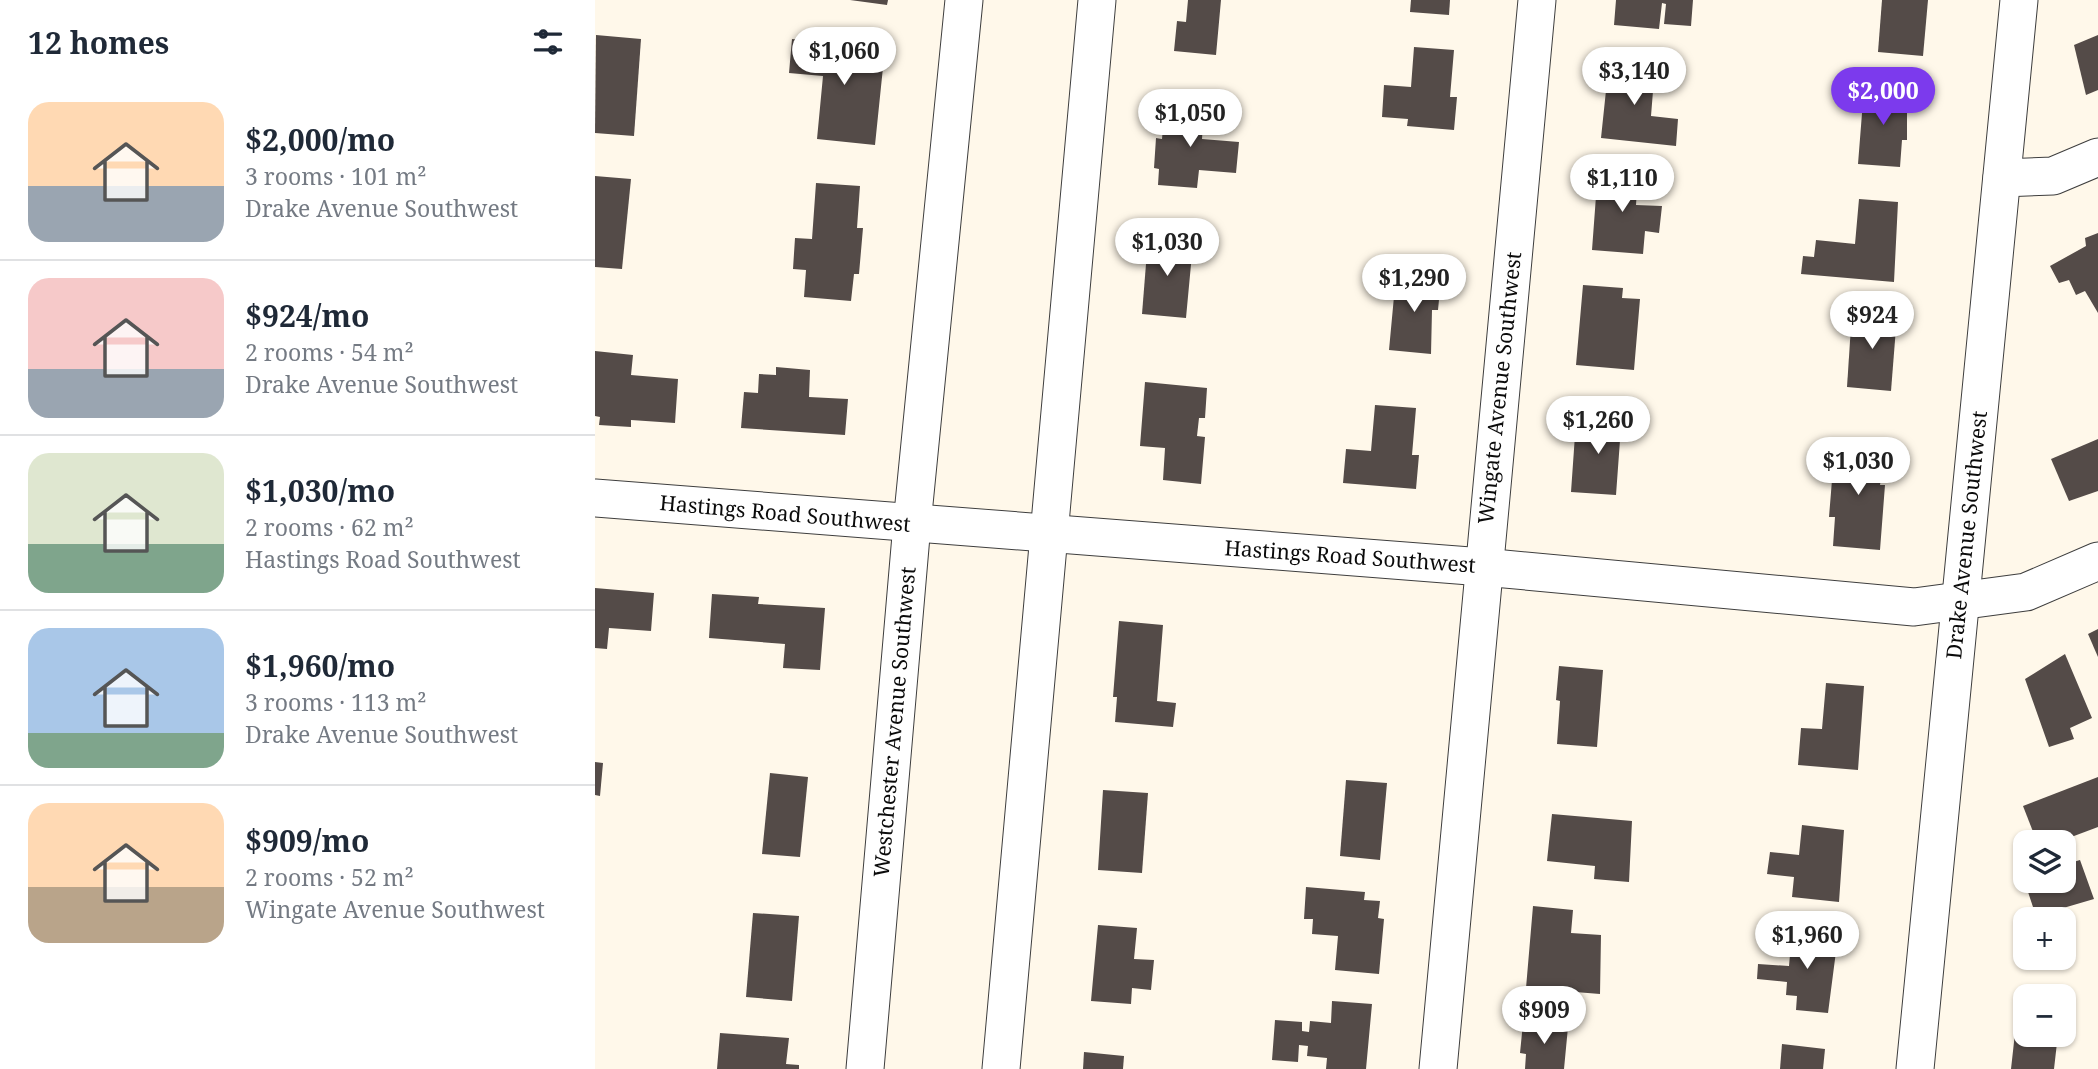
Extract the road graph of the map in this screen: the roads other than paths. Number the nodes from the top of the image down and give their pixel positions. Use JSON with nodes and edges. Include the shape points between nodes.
{"nodes":[{"id":1,"x":964,"y":0,"type":"edge"},
{"id":2,"x":1097,"y":0,"type":"edge"},
{"id":3,"x":1538,"y":0,"type":"edge"},
{"id":4,"x":2019,"y":0,"type":"edge"},
{"id":5,"x":2098,"y":157,"type":"edge"},
{"id":6,"x":2002,"y":178,"type":"junction"},
{"id":7,"x":595,"y":498,"type":"edge"},
{"id":8,"x":912,"y":524,"type":"junction"},
{"id":9,"x":1051,"y":534,"type":"junction"},
{"id":10,"x":2098,"y":561,"type":"edge"},
{"id":11,"x":1483,"y":567,"type":"junction"},
{"id":12,"x":1961,"y":600,"type":"junction"},
{"id":13,"x":865,"y":1069,"type":"edge"},
{"id":14,"x":1001,"y":1069,"type":"edge"},
{"id":15,"x":1438,"y":1069,"type":"edge"},
{"id":16,"x":1915,"y":1069,"type":"edge"}],
"edges":[{"from":1,"to":8,"type":"street","name":"Westchester Avenue Southwest"},
{"from":2,"to":9,"type":"street"},
{"from":3,"to":11,"type":"street","name":"Wingate Avenue Southwest"},
{"from":4,"to":6,"type":"street","name":"Drake Avenue Southwest"},
{"from":5,"to":6,"type":"street","via":[[2053,176]]},
{"from":6,"to":12,"type":"street","name":"Drake Avenue Southwest"},
{"from":7,"to":8,"type":"street","name":"Hastings Road Southwest"},
{"from":8,"to":9,"type":"street","name":"Hastings Road Southwest"},
{"from":8,"to":13,"type":"street","name":"Westchester Avenue Southwest"},
{"from":9,"to":11,"type":"street","name":"Hastings Road Southwest"},
{"from":9,"to":14,"type":"street"},
{"from":10,"to":12,"type":"street","name":"Hastings Road Southwest","via":[[2026,592]]},
{"from":11,"to":12,"type":"street","name":"Hastings Road Southwest","via":[[1913,607]]},
{"from":11,"to":15,"type":"street","name":"Wingate Avenue Southwest"},
{"from":12,"to":16,"type":"street","name":"Drake Avenue Southwest"}]}
